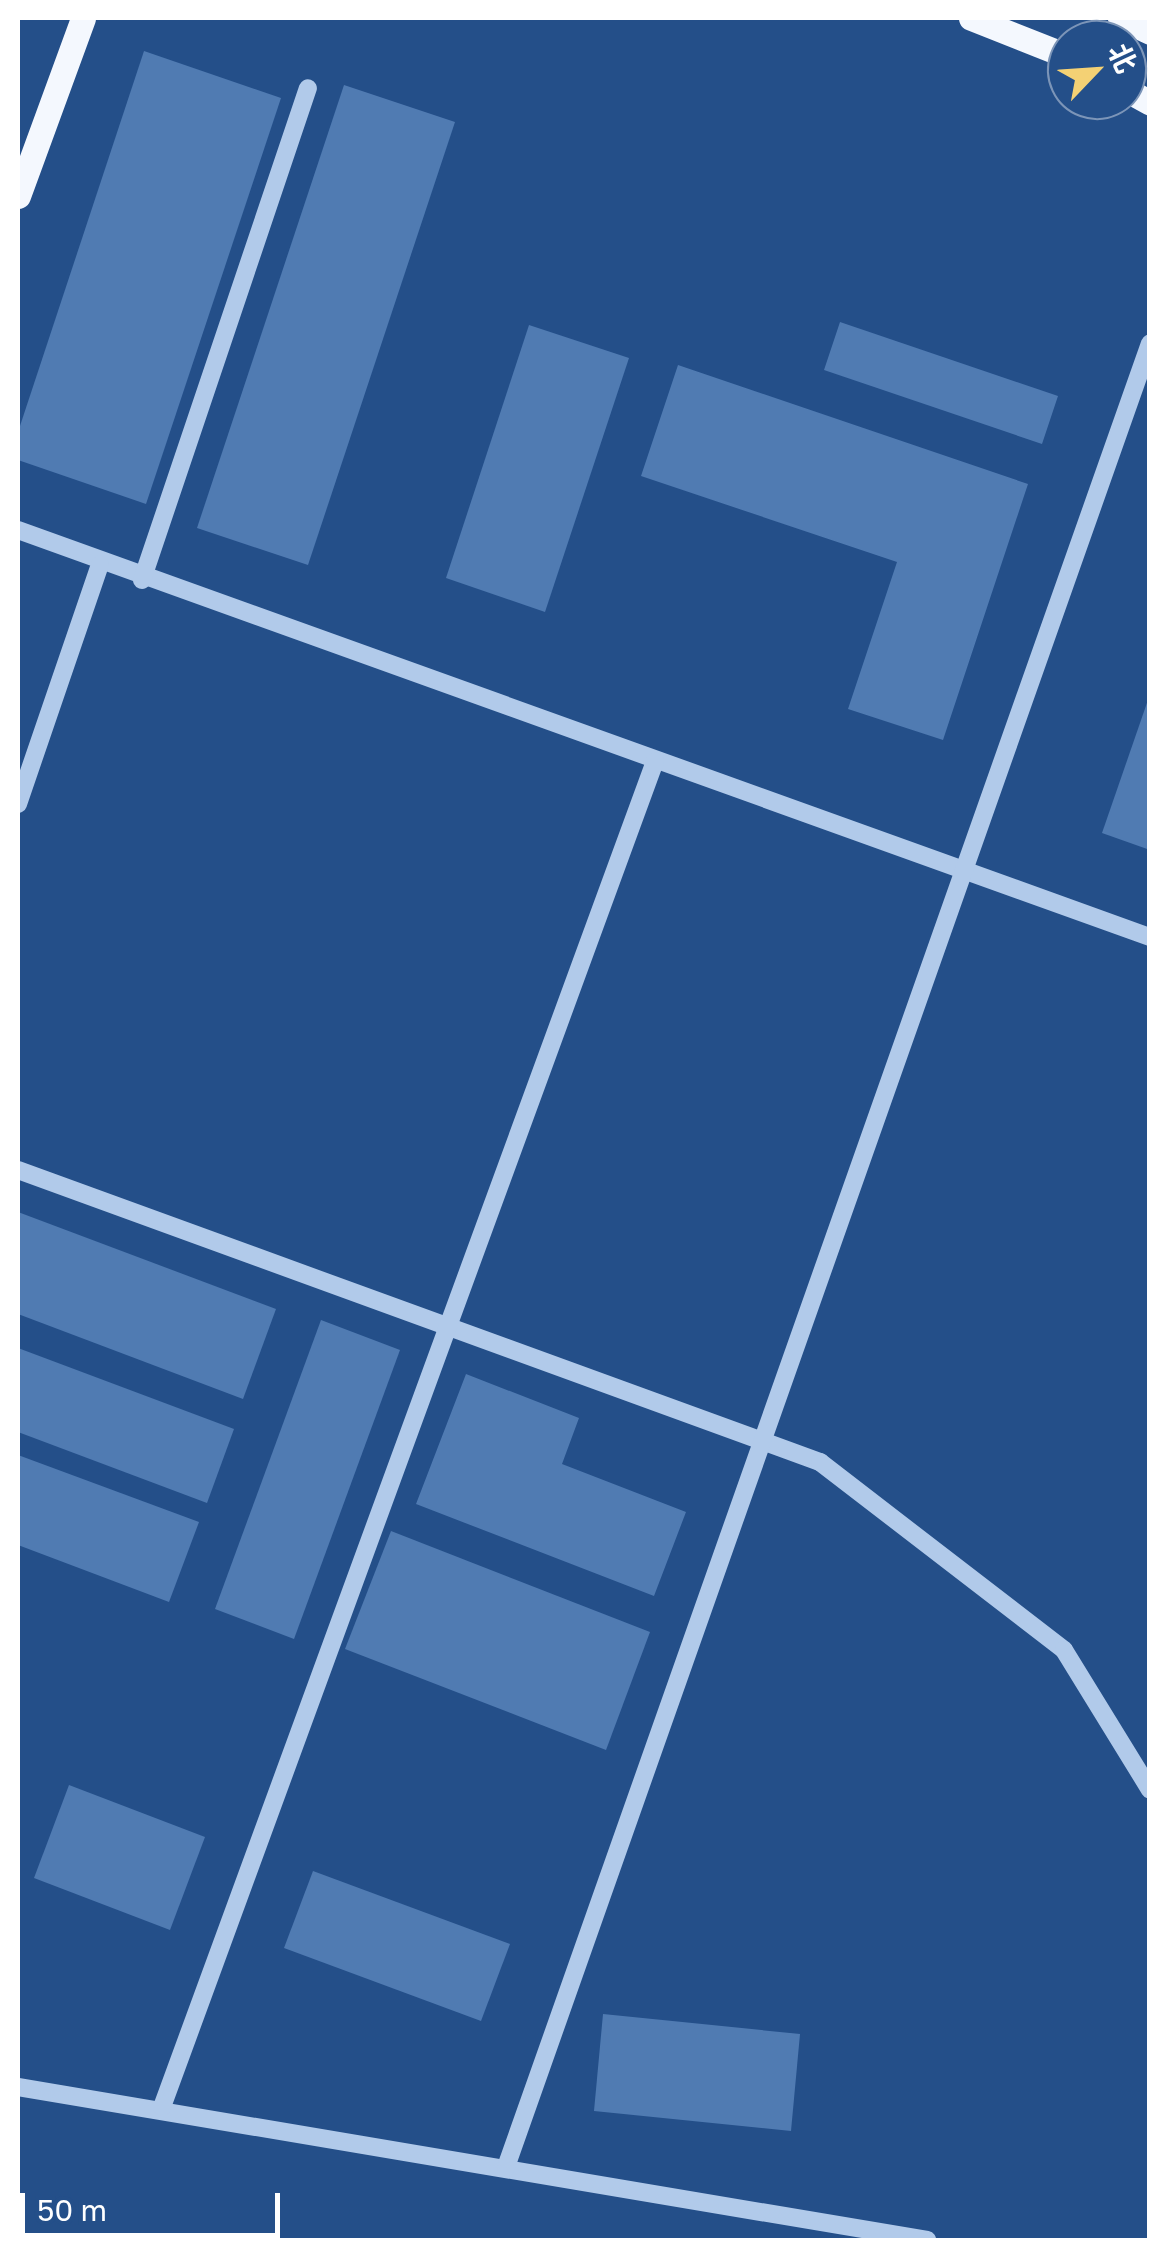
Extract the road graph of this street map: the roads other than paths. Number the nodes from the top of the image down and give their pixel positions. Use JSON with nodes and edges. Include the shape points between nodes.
{"nodes":[{"id":1,"x":83,"y":18,"type":"edge"},
{"id":2,"x":971,"y":18,"type":"edge"},
{"id":3,"x":1120,"y":18,"type":"edge"},
{"id":4,"x":1150,"y":32,"type":"edge"},
{"id":5,"x":1047,"y":48,"type":"edge"},
{"id":6,"x":308,"y":88,"type":"dead end"},
{"id":7,"x":18,"y":196,"type":"edge"},
{"id":8,"x":1150,"y":342,"type":"edge"},
{"id":9,"x":18,"y":530,"type":"edge"},
{"id":10,"x":100,"y":565,"type":"junction"},
{"id":11,"x":142,"y":580,"type":"junction"},
{"id":12,"x":655,"y":760,"type":"junction"},
{"id":13,"x":18,"y":804,"type":"edge"},
{"id":14,"x":966,"y":870,"type":"junction"},
{"id":15,"x":1150,"y":937,"type":"edge"},
{"id":16,"x":18,"y":1170,"type":"edge"},
{"id":17,"x":446,"y":1326,"type":"junction"},
{"id":18,"x":764,"y":1442,"type":"junction"},
{"id":19,"x":1150,"y":1790,"type":"edge"},
{"id":20,"x":18,"y":2087,"type":"edge"},
{"id":21,"x":162,"y":2107,"type":"junction"},
{"id":22,"x":506,"y":2167,"type":"junction"},
{"id":23,"x":927,"y":2240,"type":"edge"}],
"edges":[{"from":1,"to":7,"type":"main road"},
{"from":2,"to":5,"type":"main road"},
{"from":3,"to":4,"type":"main road"},
{"from":6,"to":11,"type":"street"},
{"from":8,"to":14,"type":"street"},
{"from":9,"to":10,"type":"street"},
{"from":10,"to":11,"type":"street"},
{"from":10,"to":13,"type":"street"},
{"from":11,"to":12,"type":"street"},
{"from":12,"to":14,"type":"street"},
{"from":12,"to":17,"type":"street"},
{"from":14,"to":15,"type":"street"},
{"from":14,"to":18,"type":"street"},
{"from":16,"to":17,"type":"street"},
{"from":17,"to":18,"type":"street"},
{"from":17,"to":21,"type":"street"},
{"from":18,"to":19,"type":"street","via":[[820,1462],[926,1536],[1064,1650]]},
{"from":18,"to":22,"type":"street"},
{"from":20,"to":21,"type":"street"},
{"from":21,"to":22,"type":"street"},
{"from":22,"to":23,"type":"street"}]}
